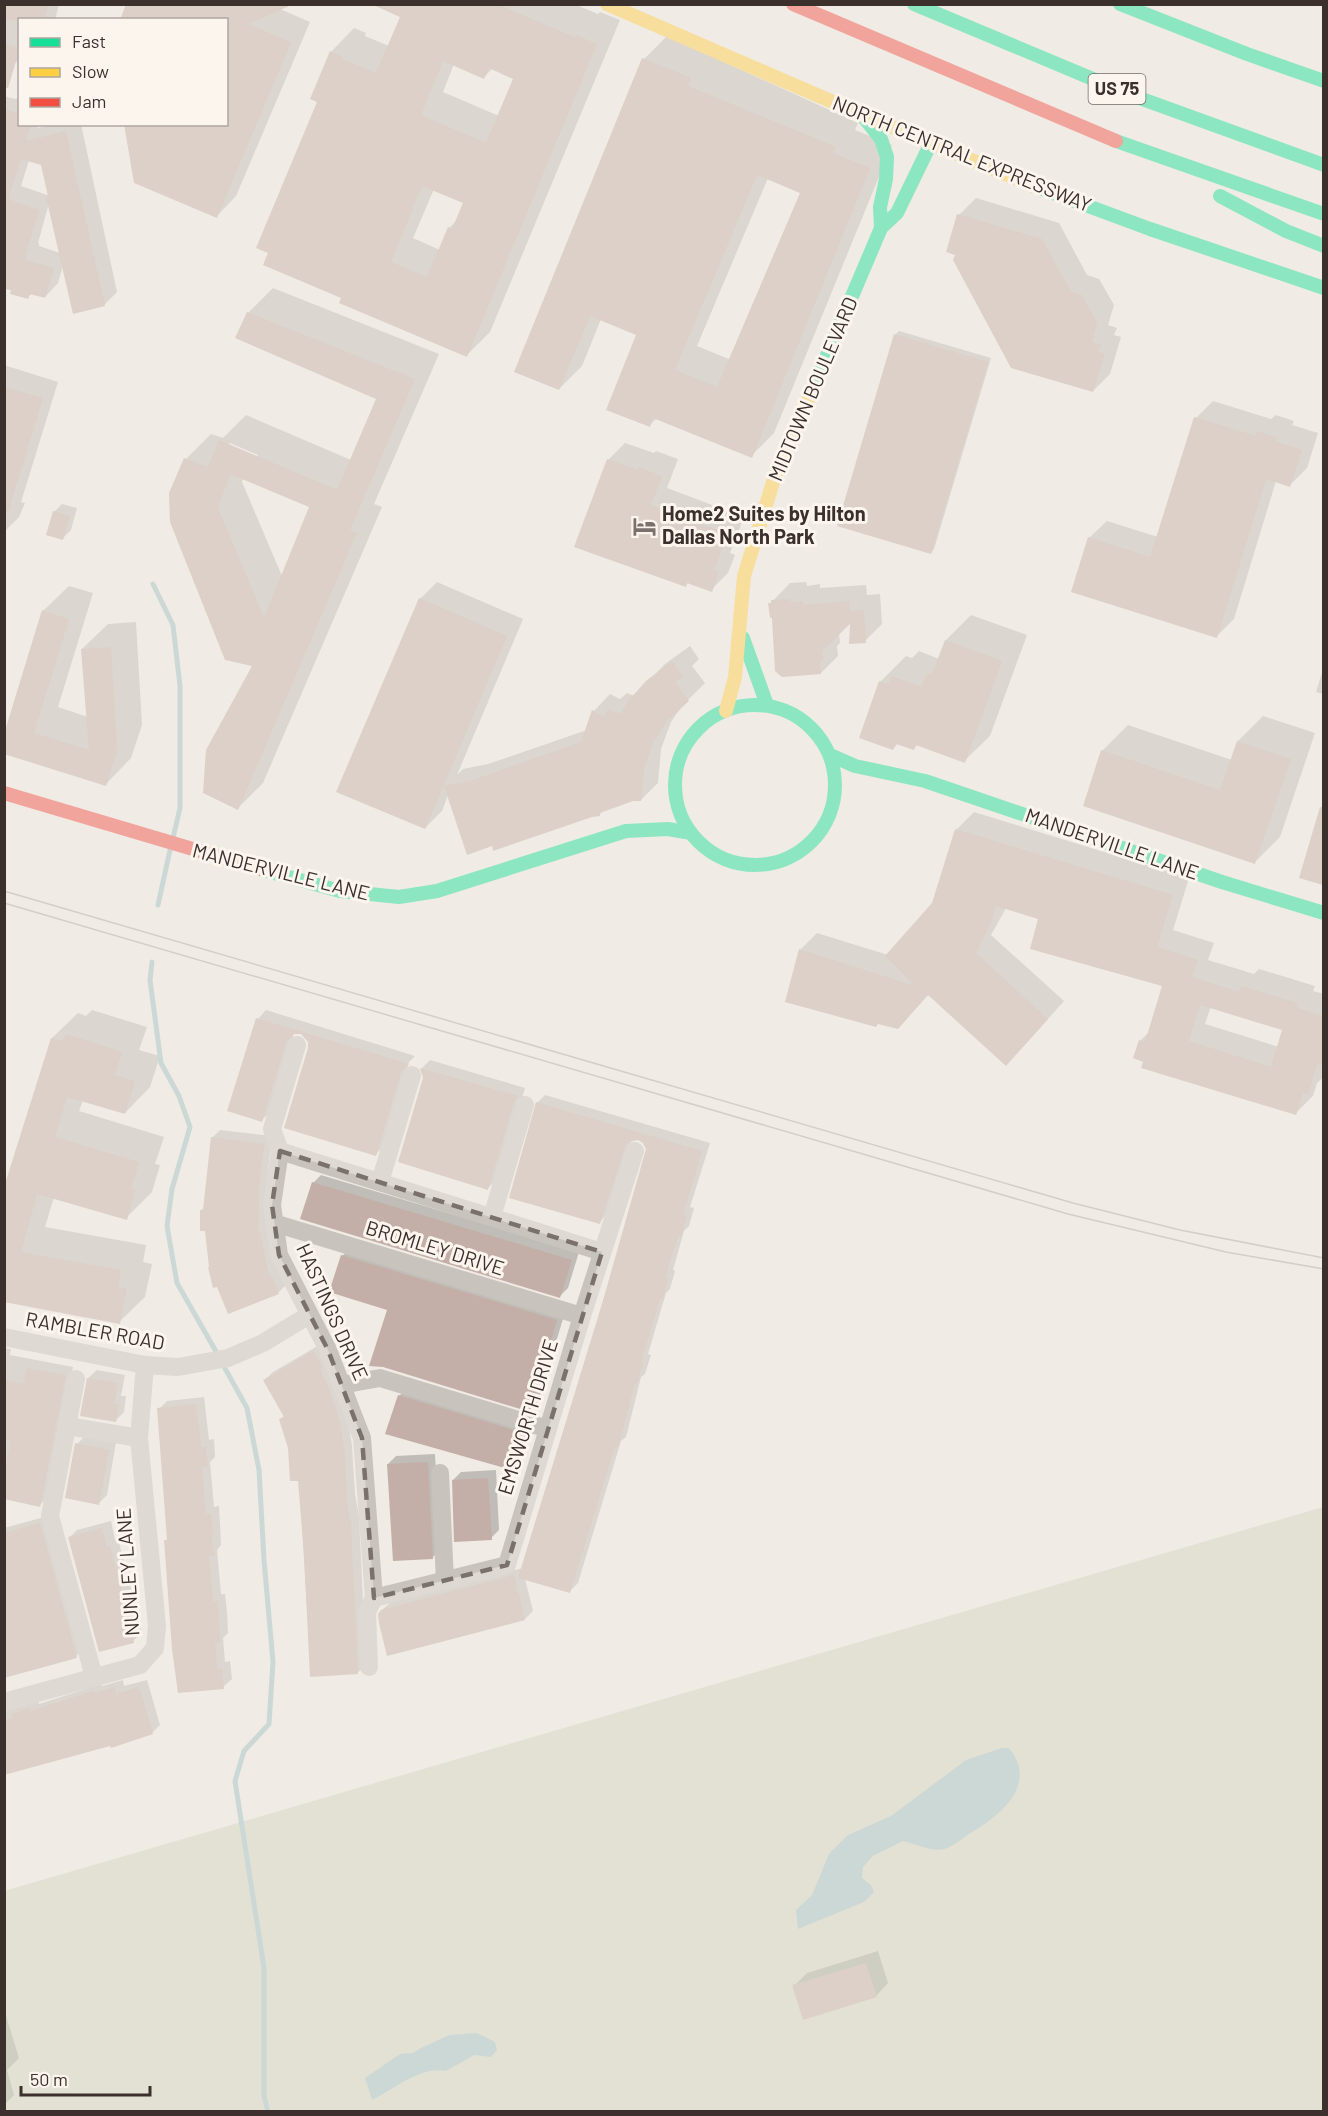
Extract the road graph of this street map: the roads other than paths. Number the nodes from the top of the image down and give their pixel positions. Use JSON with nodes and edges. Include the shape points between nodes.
{"nodes":[{"id":1,"x":608,"y":4,"type":"edge"},
{"id":2,"x":793,"y":4,"type":"edge"},
{"id":3,"x":914,"y":4,"type":"edge"},
{"id":4,"x":1120,"y":4,"type":"edge"},
{"id":5,"x":1323,"y":81,"type":"edge"},
{"id":6,"x":860,"y":112,"type":"junction"},
{"id":7,"x":1111,"y":139,"type":"junction"},
{"id":8,"x":931,"y":143,"type":"junction"},
{"id":9,"x":1323,"y":165,"type":"edge"},
{"id":10,"x":1323,"y":214,"type":"edge"},
{"id":11,"x":881,"y":228,"type":"junction"},
{"id":12,"x":1323,"y":246,"type":"edge"},
{"id":13,"x":1323,"y":288,"type":"edge"},
{"id":14,"x":739,"y":623,"type":"junction"},
{"id":15,"x":767,"y":705,"type":"junction"},
{"id":16,"x":726,"y":711,"type":"junction"},
{"id":17,"x":830,"y":755,"type":"junction"},
{"id":18,"x":901,"y":776,"type":"junction"},
{"id":19,"x":863,"y":784,"type":"dead end"},
{"id":20,"x":674,"y":790,"type":"junction"},
{"id":21,"x":4,"y":793,"type":"edge"},
{"id":22,"x":627,"y":831,"type":"junction"},
{"id":23,"x":691,"y":833,"type":"junction"},
{"id":24,"x":1323,"y":913,"type":"edge"},
{"id":25,"x":297,"y":1045,"type":"dead end"},
{"id":26,"x":412,"y":1075,"type":"dead end"},
{"id":27,"x":525,"y":1105,"type":"dead end"},
{"id":28,"x":635,"y":1150,"type":"dead end"},
{"id":29,"x":280,"y":1151,"type":"junction"},
{"id":30,"x":380,"y":1182,"type":"junction"},
{"id":31,"x":492,"y":1217,"type":"junction"},
{"id":32,"x":274,"y":1223,"type":"junction"},
{"id":33,"x":602,"y":1252,"type":"junction"},
{"id":34,"x":309,"y":1315,"type":"junction"},
{"id":35,"x":582,"y":1316,"type":"junction"},
{"id":36,"x":4,"y":1337,"type":"edge"},
{"id":37,"x":145,"y":1365,"type":"junction"},
{"id":38,"x":76,"y":1379,"type":"dead end"},
{"id":39,"x":341,"y":1385,"type":"junction"},
{"id":40,"x":67,"y":1426,"type":"junction"},
{"id":41,"x":548,"y":1429,"type":"junction"},
{"id":42,"x":139,"y":1438,"type":"junction"},
{"id":43,"x":440,"y":1473,"type":"dead end"},
{"id":44,"x":445,"y":1581,"type":"junction"},
{"id":45,"x":374,"y":1598,"type":"junction"},
{"id":46,"x":369,"y":1667,"type":"dead end"},
{"id":47,"x":94,"y":1677,"type":"junction"},
{"id":48,"x":4,"y":1702,"type":"edge"}],
"edges":[{"from":1,"to":6,"type":"main road","name":"NORTH CENTRAL EXPRESSWAY"},
{"from":2,"to":7,"type":"main road","number":"US 75"},
{"from":3,"to":9,"type":"main road","number":"US 75","via":[[1131,94]]},
{"from":4,"to":5,"type":"main road"},
{"from":6,"to":8,"type":"main road","name":"NORTH CENTRAL EXPRESSWAY"},
{"from":6,"to":11,"type":"main road","name":"MIDTOWN BOULEVARD","via":[[881,139],[887,157]]},
{"from":7,"to":10,"type":"main road","number":"US 75"},
{"from":7,"to":12,"type":"main road","via":[[1286,231]]},
{"from":8,"to":11,"type":"main road","name":"MIDTOWN BOULEVARD","via":[[897,213]]},
{"from":8,"to":13,"type":"main road","name":"NORTH CENTRAL EXPRESSWAY","via":[[1092,208]]},
{"from":11,"to":14,"type":"main road","name":"MIDTOWN BOULEVARD","via":[[774,479],[744,576]]},
{"from":14,"to":15,"type":"main road","name":"MIDTOWN BOULEVARD"},
{"from":14,"to":16,"type":"main road","name":"MIDTOWN BOULEVARD","via":[[735,677]]},
{"from":15,"to":16,"type":"main road"},
{"from":15,"to":17,"type":"main road","via":[[788,711],[807,723]]},
{"from":16,"to":20,"type":"main road","via":[[701,726],[686,746]]},
{"from":17,"to":18,"type":"main road","name":"MANDERVILLE LANE","via":[[855,766]]},
{"from":17,"to":23,"type":"main road","via":[[839,798],[823,829],[807,848],[785,860],[761,866],[736,864],[713,854]]},
{"from":18,"to":19,"type":"main road","name":"MANDERVILLE LANE"},
{"from":18,"to":24,"type":"main road","name":"MANDERVILLE LANE"},
{"from":20,"to":22,"type":"main road","name":"MANDERVILLE LANE"},
{"from":20,"to":23,"type":"main road","via":[[676,806]]},
{"from":21,"to":22,"type":"main road","name":"MANDERVILLE LANE","via":[[340,891],[399,897],[448,888]]},
{"from":22,"to":23,"type":"main road","name":"MANDERVILLE LANE","via":[[668,829]]},
{"from":25,"to":29,"type":"street","name":"HASTINGS DRIVE","via":[[272,1129]]},
{"from":26,"to":30,"type":"street"},
{"from":27,"to":31,"type":"street"},
{"from":28,"to":33,"type":"street","name":"EMSWORTH DRIVE"},
{"from":29,"to":30,"type":"street"},
{"from":29,"to":32,"type":"street","name":"HASTINGS DRIVE","via":[[272,1204]]},
{"from":30,"to":31,"type":"street"},
{"from":31,"to":33,"type":"street"},
{"from":32,"to":34,"type":"street","name":"HASTINGS DRIVE","via":[[279,1255]]},
{"from":32,"to":35,"type":"street","name":"BROMLEY DRIVE"},
{"from":33,"to":35,"type":"street","name":"EMSWORTH DRIVE"},
{"from":34,"to":37,"type":"street","name":"RAMBLER ROAD","via":[[228,1358],[178,1367]]},
{"from":34,"to":39,"type":"street","name":"HASTINGS DRIVE"},
{"from":35,"to":41,"type":"street","name":"EMSWORTH DRIVE"},
{"from":36,"to":37,"type":"street","name":"RAMBLER ROAD"},
{"from":37,"to":42,"type":"street","name":"NUNLEY LANE"},
{"from":38,"to":40,"type":"street"},
{"from":39,"to":41,"type":"street","via":[[380,1378]]},
{"from":39,"to":45,"type":"street","name":"HASTINGS DRIVE","via":[[362,1438]]},
{"from":40,"to":42,"type":"street"},
{"from":40,"to":47,"type":"street","via":[[50,1516]]},
{"from":41,"to":44,"type":"street","name":"EMSWORTH DRIVE","via":[[507,1565]]},
{"from":42,"to":47,"type":"street","name":"NUNLEY LANE","via":[[157,1626],[155,1648],[140,1665]]},
{"from":43,"to":44,"type":"street"},
{"from":44,"to":45,"type":"street","name":"EMSWORTH DRIVE"},
{"from":45,"to":46,"type":"street","name":"HASTINGS DRIVE","via":[[367,1612]]},
{"from":47,"to":48,"type":"street","name":"NUNLEY LANE"}]}
